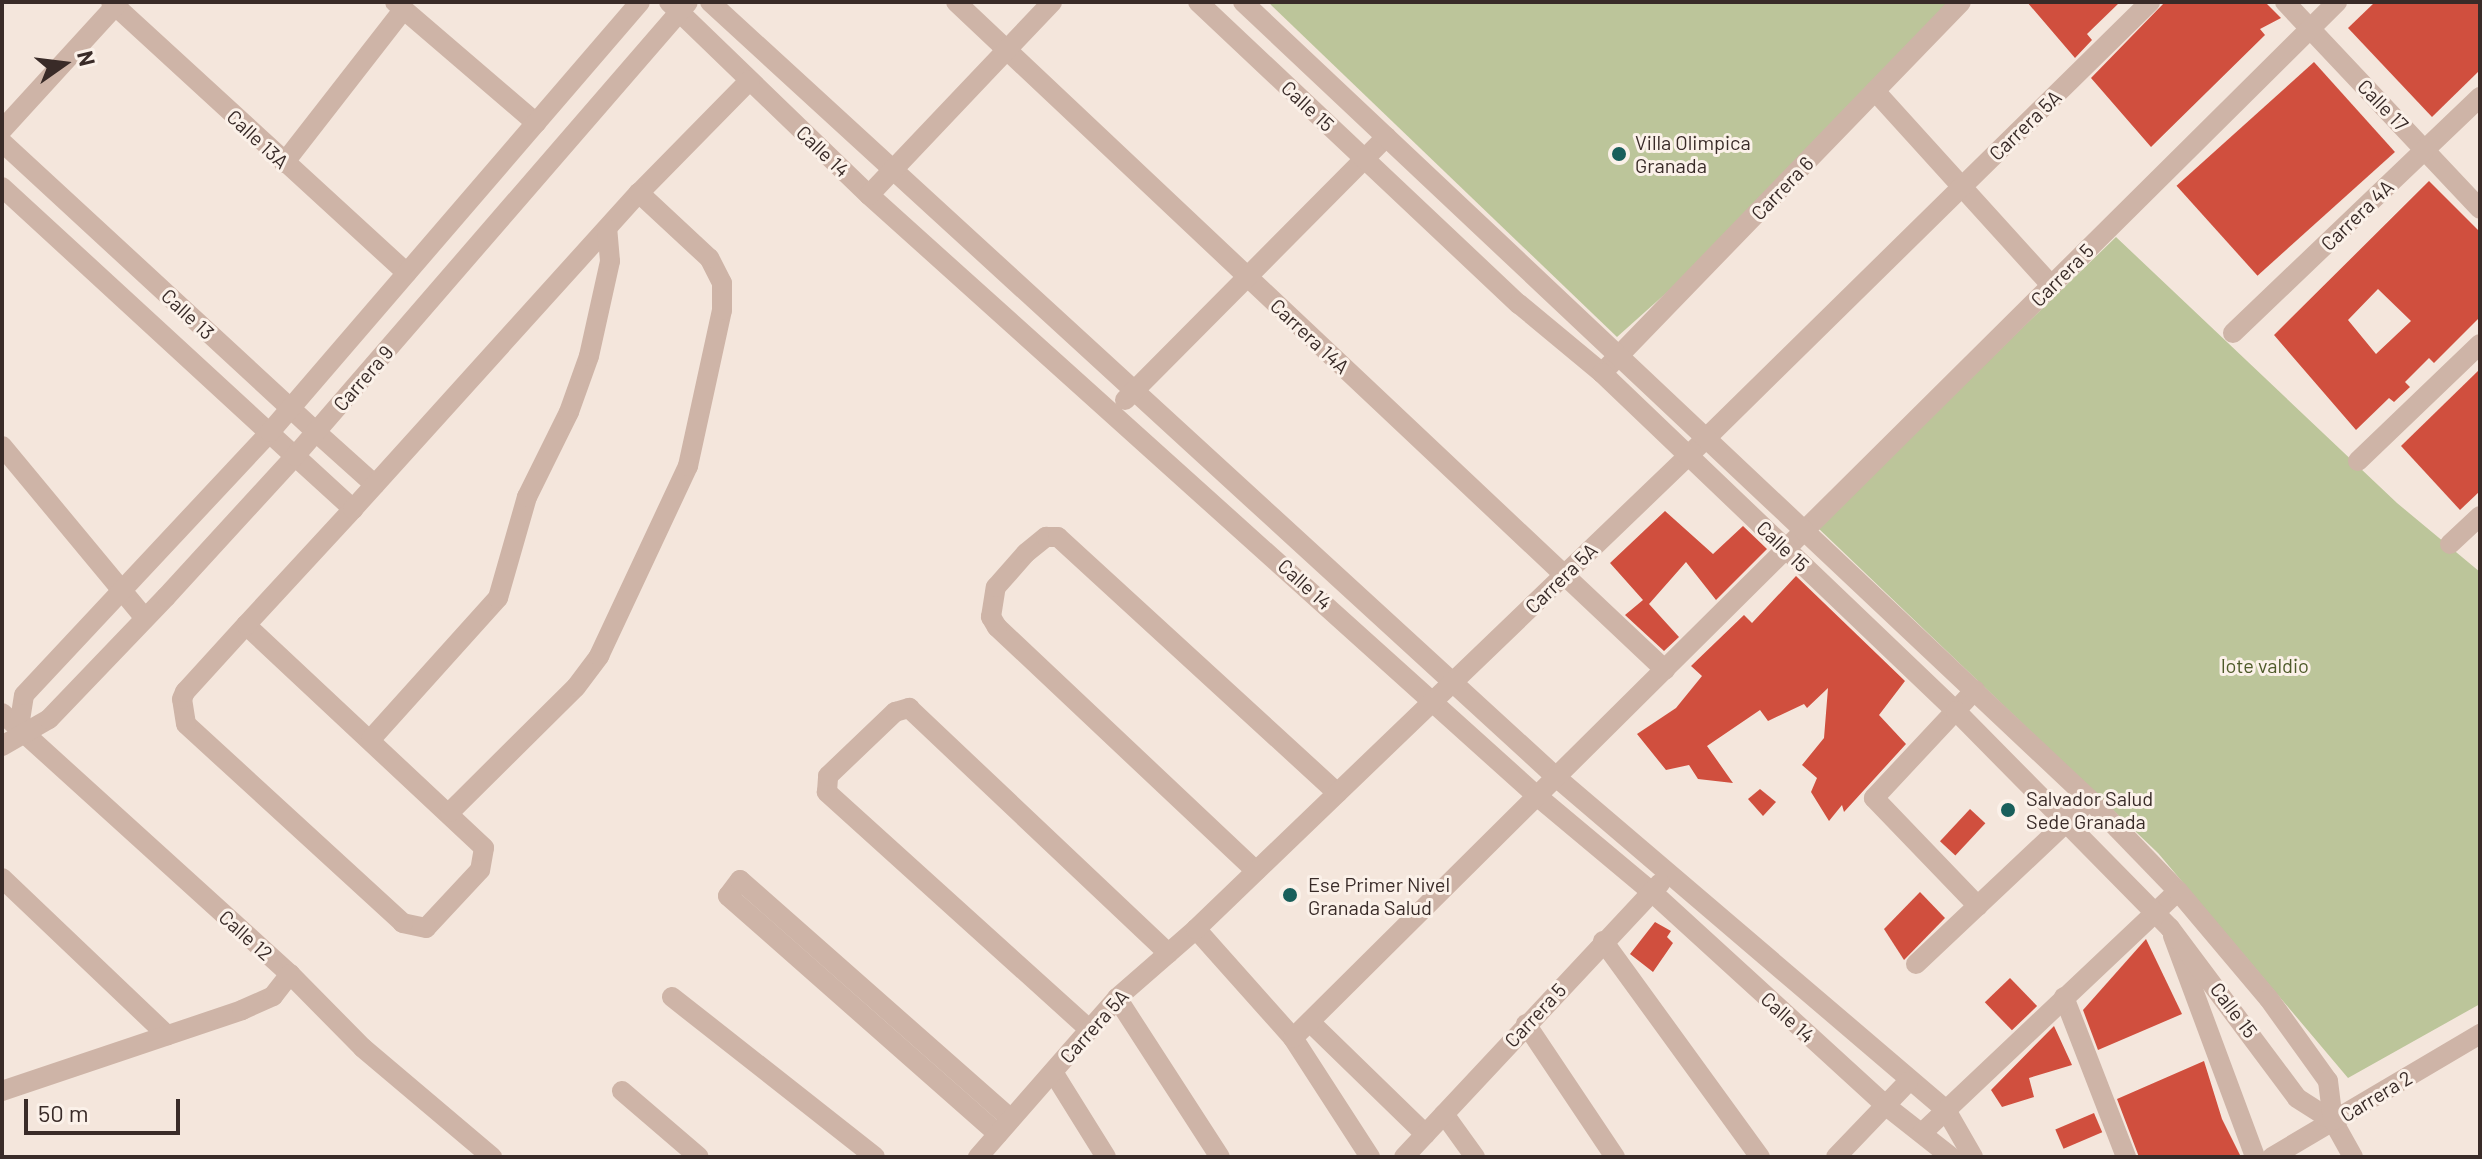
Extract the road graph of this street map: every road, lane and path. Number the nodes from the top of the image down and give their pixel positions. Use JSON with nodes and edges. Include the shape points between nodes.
{"nodes":[{"id":1,"x":640,"y":2,"type":"edge"},
{"id":2,"x":710,"y":2,"type":"edge"},
{"id":3,"x":956,"y":2,"type":"edge"},
{"id":4,"x":1052,"y":2,"type":"edge"},
{"id":5,"x":1198,"y":2,"type":"edge"},
{"id":6,"x":1243,"y":2,"type":"edge"},
{"id":7,"x":1961,"y":2,"type":"edge"},
{"id":8,"x":2150,"y":2,"type":"edge"},
{"id":9,"x":2285,"y":2,"type":"edge"},
{"id":10,"x":2337,"y":2,"type":"edge"},
{"id":11,"x":115,"y":3,"type":"edge"},
{"id":12,"x":679,"y":5,"type":"edge"},
{"id":13,"x":399,"y":6,"type":"edge"},
{"id":14,"x":2310,"y":28,"type":"junction"},
{"id":15,"x":1007,"y":50,"type":"junction"},
{"id":16,"x":750,"y":80,"type":"junction"},
{"id":17,"x":1875,"y":91,"type":"junction"},
{"id":18,"x":2480,"y":97,"type":"edge"},
{"id":19,"x":536,"y":123,"type":"junction"},
{"id":20,"x":2,"y":130,"type":"edge"},
{"id":21,"x":1386,"y":137,"type":"junction"},
{"id":22,"x":2,"y":142,"type":"edge"},
{"id":23,"x":2426,"y":150,"type":"junction"},
{"id":24,"x":1364,"y":158,"type":"junction"},
{"id":25,"x":284,"y":163,"type":"junction"},
{"id":26,"x":893,"y":169,"type":"junction"},
{"id":27,"x":1963,"y":186,"type":"junction"},
{"id":28,"x":2,"y":187,"type":"edge"},
{"id":29,"x":639,"y":193,"type":"junction"},
{"id":30,"x":869,"y":195,"type":"junction"},
{"id":31,"x":2480,"y":209,"type":"edge"},
{"id":32,"x":607,"y":229,"type":"junction"},
{"id":33,"x":407,"y":273,"type":"junction"},
{"id":34,"x":1247,"y":276,"type":"junction"},
{"id":35,"x":2051,"y":285,"type":"junction"},
{"id":36,"x":2233,"y":333,"type":"dead end"},
{"id":37,"x":2480,"y":344,"type":"edge"},
{"id":38,"x":1621,"y":354,"type":"junction"},
{"id":39,"x":1602,"y":373,"type":"junction"},
{"id":40,"x":1133,"y":393,"type":"junction"},
{"id":41,"x":290,"y":409,"type":"junction"},
{"id":42,"x":1114,"y":412,"type":"junction"},
{"id":43,"x":270,"y":432,"type":"junction"},
{"id":44,"x":316,"y":432,"type":"junction"},
{"id":45,"x":1708,"y":436,"type":"junction"},
{"id":46,"x":2,"y":446,"type":"edge"},
{"id":47,"x":295,"y":456,"type":"junction"},
{"id":48,"x":1688,"y":456,"type":"junction"},
{"id":49,"x":2358,"y":461,"type":"dead end"},
{"id":50,"x":375,"y":485,"type":"junction"},
{"id":51,"x":353,"y":509,"type":"junction"},
{"id":52,"x":2480,"y":516,"type":"edge"},
{"id":53,"x":1806,"y":529,"type":"junction"},
{"id":54,"x":2450,"y":544,"type":"dead end"},
{"id":55,"x":1787,"y":549,"type":"junction"},
{"id":56,"x":1565,"y":574,"type":"junction"},
{"id":57,"x":121,"y":590,"type":"junction"},
{"id":58,"x":145,"y":618,"type":"junction"},
{"id":59,"x":246,"y":625,"type":"junction"},
{"id":60,"x":1665,"y":670,"type":"junction"},
{"id":61,"x":1454,"y":681,"type":"junction"},
{"id":62,"x":1975,"y":690,"type":"junction"},
{"id":63,"x":1434,"y":700,"type":"junction"},
{"id":64,"x":1956,"y":711,"type":"junction"},
{"id":65,"x":2,"y":713,"type":"edge"},
{"id":66,"x":10,"y":739,"type":"edge"},
{"id":67,"x":371,"y":739,"type":"junction"},
{"id":68,"x":1556,"y":777,"type":"junction"},
{"id":69,"x":1337,"y":793,"type":"junction"},
{"id":70,"x":1537,"y":796,"type":"junction"},
{"id":71,"x":2090,"y":800,"type":"junction"},
{"id":72,"x":450,"y":812,"type":"junction"},
{"id":73,"x":2067,"y":822,"type":"junction"},
{"id":74,"x":1256,"y":871,"type":"junction"},
{"id":75,"x":1668,"y":875,"type":"junction"},
{"id":76,"x":2,"y":878,"type":"edge"},
{"id":77,"x":2178,"y":891,"type":"junction"},
{"id":78,"x":1652,"y":892,"type":"junction"},
{"id":79,"x":1978,"y":906,"type":"junction"},
{"id":80,"x":2155,"y":912,"type":"junction"},
{"id":81,"x":2170,"y":928,"type":"junction"},
{"id":82,"x":1196,"y":929,"type":"junction"},
{"id":83,"x":1603,"y":941,"type":"junction"},
{"id":84,"x":1168,"y":953,"type":"junction"},
{"id":85,"x":1916,"y":964,"type":"dead end"},
{"id":86,"x":290,"y":974,"type":"junction"},
{"id":87,"x":672,"y":997,"type":"dead end"},
{"id":88,"x":2064,"y":997,"type":"junction"},
{"id":89,"x":1117,"y":998,"type":"junction"},
{"id":90,"x":1310,"y":1022,"type":"junction"},
{"id":91,"x":1526,"y":1024,"type":"junction"},
{"id":92,"x":1090,"y":1030,"type":"junction"},
{"id":93,"x":2480,"y":1034,"type":"edge"},
{"id":94,"x":167,"y":1035,"type":"junction"},
{"id":95,"x":1293,"y":1038,"type":"junction"},
{"id":96,"x":1053,"y":1072,"type":"junction"},
{"id":97,"x":1908,"y":1082,"type":"junction"},
{"id":98,"x":2,"y":1091,"type":"edge"},
{"id":99,"x":622,"y":1091,"type":"dead end"},
{"id":100,"x":1885,"y":1105,"type":"junction"},
{"id":101,"x":1946,"y":1110,"type":"junction"},
{"id":102,"x":1444,"y":1114,"type":"junction"},
{"id":103,"x":2333,"y":1121,"type":"junction"},
{"id":104,"x":1005,"y":1126,"type":"junction"},
{"id":105,"x":1922,"y":1133,"type":"junction"},
{"id":106,"x":1425,"y":1134,"type":"junction"},
{"id":107,"x":492,"y":1157,"type":"edge"},
{"id":108,"x":699,"y":1157,"type":"edge"},
{"id":109,"x":875,"y":1157,"type":"edge"},
{"id":110,"x":978,"y":1157,"type":"edge"},
{"id":111,"x":1106,"y":1157,"type":"edge"},
{"id":112,"x":1220,"y":1157,"type":"edge"},
{"id":113,"x":1370,"y":1157,"type":"edge"},
{"id":114,"x":1404,"y":1157,"type":"edge"},
{"id":115,"x":1475,"y":1157,"type":"edge"},
{"id":116,"x":1615,"y":1157,"type":"edge"},
{"id":117,"x":1760,"y":1157,"type":"edge"},
{"id":118,"x":1836,"y":1157,"type":"edge"},
{"id":119,"x":1951,"y":1157,"type":"edge"},
{"id":120,"x":1973,"y":1157,"type":"edge"},
{"id":121,"x":2126,"y":1157,"type":"edge"},
{"id":122,"x":2255,"y":1157,"type":"edge"},
{"id":123,"x":2272,"y":1157,"type":"edge"},
{"id":124,"x":2353,"y":1157,"type":"edge"}],
"edges":[{"from":1,"to":19,"type":"street","name":"Carrera 9"},
{"from":2,"to":26,"type":"street","name":"Calle 14"},
{"from":3,"to":15,"type":"street","name":"Carrera 14A"},
{"from":4,"to":15,"type":"street"},
{"from":5,"to":24,"type":"street","name":"Calle 15"},
{"from":6,"to":21,"type":"street","name":"Calle 15"},
{"from":7,"to":17,"type":"street","name":"Carrera 6"},
{"from":8,"to":27,"type":"street","name":"Carrera 5A"},
{"from":9,"to":14,"type":"street","name":"Calle 17"},
{"from":10,"to":14,"type":"street","name":"Carrera 5"},
{"from":11,"to":20,"type":"street"},
{"from":11,"to":25,"type":"street","name":"Calle 13A"},
{"from":12,"to":16,"type":"street","name":"Calle 14"},
{"from":12,"to":44,"type":"street","name":"Carrera 9"},
{"from":13,"to":19,"type":"street"},
{"from":13,"to":25,"type":"street"},
{"from":14,"to":23,"type":"street","name":"Calle 17"},
{"from":14,"to":35,"type":"street","name":"Carrera 5"},
{"from":15,"to":26,"type":"street"},
{"from":15,"to":34,"type":"street","name":"Carrera 14A"},
{"from":16,"to":29,"type":"street"},
{"from":16,"to":30,"type":"street","name":"Calle 14"},
{"from":17,"to":27,"type":"street"},
{"from":17,"to":38,"type":"street","name":"Carrera 6"},
{"from":18,"to":23,"type":"street","name":"Carrera 4A"},
{"from":19,"to":33,"type":"street","name":"Carrera 9"},
{"from":21,"to":24,"type":"street"},
{"from":21,"to":38,"type":"street","name":"Calle 15"},
{"from":22,"to":41,"type":"street","name":"Calle 13"},
{"from":23,"to":31,"type":"street","name":"Calle 17"},
{"from":23,"to":36,"type":"street","name":"Carrera 4A"},
{"from":24,"to":34,"type":"street"},
{"from":24,"to":39,"type":"street","name":"Calle 15","via":[[1519,304]]},
{"from":25,"to":33,"type":"street","name":"Calle 13A"},
{"from":26,"to":30,"type":"street"},
{"from":26,"to":40,"type":"street","name":"Calle 14"},
{"from":27,"to":35,"type":"street"},
{"from":27,"to":45,"type":"street","name":"Carrera 5A"},
{"from":28,"to":43,"type":"street","name":"Calle 13"},
{"from":29,"to":32,"type":"street"},
{"from":29,"to":72,"type":"street","via":[[709,258],[722,283],[722,310],[688,466],[599,656],[576,687]]},
{"from":30,"to":42,"type":"street","name":"Calle 14"},
{"from":32,"to":50,"type":"street"},
{"from":32,"to":67,"type":"street","via":[[610,261],[589,356],[562,429],[527,497],[498,598]]},
{"from":33,"to":41,"type":"street","name":"Carrera 9"},
{"from":34,"to":40,"type":"street"},
{"from":34,"to":56,"type":"street","name":"Carrera 14A"},
{"from":35,"to":53,"type":"street","name":"Carrera 5"},
{"from":37,"to":49,"type":"street"},
{"from":38,"to":39,"type":"street","name":"Carrera 6"},
{"from":38,"to":45,"type":"street","name":"Calle 15"},
{"from":39,"to":48,"type":"street","name":"Calle 15"},
{"from":40,"to":42,"type":"street"},
{"from":40,"to":61,"type":"street","name":"Calle 14"},
{"from":41,"to":43,"type":"street","name":"Carrera 9"},
{"from":41,"to":44,"type":"street","name":"Calle 13"},
{"from":42,"to":63,"type":"street","name":"Calle 14"},
{"from":43,"to":47,"type":"street","name":"Calle 13"},
{"from":43,"to":57,"type":"street","name":"Carrera 9"},
{"from":44,"to":47,"type":"street","name":"Carrera 9"},
{"from":44,"to":50,"type":"street","name":"Calle 13"},
{"from":45,"to":48,"type":"street","name":"Carrera 5A"},
{"from":45,"to":53,"type":"street","name":"Calle 15"},
{"from":46,"to":57,"type":"street"},
{"from":47,"to":51,"type":"street","name":"Calle 13"},
{"from":47,"to":58,"type":"street","name":"Carrera 9"},
{"from":48,"to":55,"type":"street","name":"Calle 15"},
{"from":48,"to":56,"type":"street","name":"Carrera 5A"},
{"from":50,"to":51,"type":"street"},
{"from":51,"to":59,"type":"street"},
{"from":52,"to":54,"type":"street"},
{"from":53,"to":55,"type":"street","name":"Carrera 5"},
{"from":53,"to":62,"type":"street","name":"Calle 15"},
{"from":55,"to":60,"type":"street","name":"Carrera 5"},
{"from":55,"to":64,"type":"street","name":"Calle 15"},
{"from":56,"to":60,"type":"street","name":"Carrera 14A"},
{"from":56,"to":61,"type":"street","name":"Carrera 5A"},
{"from":57,"to":58,"type":"street"},
{"from":57,"to":66,"type":"street","name":"Carrera 9","via":[[24,695]]},
{"from":58,"to":66,"type":"street","name":"Carrera 9","via":[[49,719]]},
{"from":59,"to":67,"type":"street"},
{"from":59,"to":72,"type":"street","via":[[185,692],[181,708],[186,724],[403,923],[426,928],[480,870],[484,848]]},
{"from":60,"to":68,"type":"street","name":"Carrera 5"},
{"from":61,"to":63,"type":"street","name":"Carrera 5A"},
{"from":61,"to":68,"type":"street","name":"Calle 14"},
{"from":62,"to":64,"type":"street"},
{"from":62,"to":71,"type":"street","name":"Calle 15"},
{"from":63,"to":69,"type":"street","name":"Carrera 5A"},
{"from":63,"to":70,"type":"street","name":"Calle 14"},
{"from":64,"to":73,"type":"street","name":"Calle 15"},
{"from":64,"to":79,"type":"street","via":[[1874,798]]},
{"from":65,"to":66,"type":"street","name":"Calle 12"},
{"from":66,"to":86,"type":"street","name":"Calle 12"},
{"from":67,"to":72,"type":"street"},
{"from":68,"to":70,"type":"street","name":"Carrera 5"},
{"from":68,"to":75,"type":"street","name":"Calle 14"},
{"from":69,"to":74,"type":"street","name":"Carrera 5A"},
{"from":69,"to":74,"type":"street","via":[[1058,537],[1046,537],[1026,553],[996,587],[991,617],[997,627]]},
{"from":70,"to":78,"type":"street","name":"Calle 14"},
{"from":70,"to":90,"type":"street","name":"Carrera 5"},
{"from":71,"to":73,"type":"street"},
{"from":71,"to":77,"type":"street","name":"Calle 15"},
{"from":73,"to":79,"type":"street"},
{"from":73,"to":80,"type":"street","name":"Calle 15"},
{"from":74,"to":82,"type":"street","name":"Carrera 5A"},
{"from":75,"to":78,"type":"street","name":"Carrera 5"},
{"from":75,"to":97,"type":"street","name":"Calle 14"},
{"from":76,"to":94,"type":"street"},
{"from":77,"to":80,"type":"street"},
{"from":77,"to":103,"type":"street","name":"Calle 15","via":[[2269,999],[2328,1081]]},
{"from":78,"to":83,"type":"street","name":"Carrera 5"},
{"from":78,"to":100,"type":"street","name":"Calle 14"},
{"from":79,"to":85,"type":"street"},
{"from":80,"to":81,"type":"street","name":"Calle 15"},
{"from":80,"to":88,"type":"street"},
{"from":81,"to":103,"type":"street","name":"Calle 15","via":[[2297,1098]]},
{"from":81,"to":122,"type":"street"},
{"from":82,"to":84,"type":"street","name":"Carrera 5A"},
{"from":82,"to":95,"type":"street"},
{"from":83,"to":91,"type":"street","name":"Carrera 5"},
{"from":83,"to":117,"type":"street"},
{"from":84,"to":89,"type":"street","name":"Carrera 5A"},
{"from":84,"to":92,"type":"street","via":[[909,708],[895,712],[828,776],[827,792]]},
{"from":86,"to":94,"type":"street","via":[[273,996]]},
{"from":86,"to":107,"type":"street","name":"Calle 12","via":[[363,1048]]},
{"from":87,"to":109,"type":"street"},
{"from":88,"to":101,"type":"street"},
{"from":88,"to":121,"type":"street"},
{"from":89,"to":92,"type":"street","name":"Carrera 5A"},
{"from":89,"to":112,"type":"street"},
{"from":90,"to":95,"type":"street","name":"Carrera 5"},
{"from":90,"to":106,"type":"street"},
{"from":91,"to":102,"type":"street","name":"Carrera 5"},
{"from":91,"to":116,"type":"street"},
{"from":92,"to":96,"type":"street","name":"Carrera 5A"},
{"from":93,"to":103,"type":"street","name":"Carrera 2"},
{"from":94,"to":98,"type":"street"},
{"from":95,"to":113,"type":"street"},
{"from":96,"to":104,"type":"street","name":"Carrera 5A"},
{"from":96,"to":111,"type":"street"},
{"from":97,"to":100,"type":"street"},
{"from":97,"to":101,"type":"street","name":"Calle 14"},
{"from":99,"to":108,"type":"street"},
{"from":100,"to":105,"type":"street","name":"Calle 14"},
{"from":100,"to":118,"type":"street"},
{"from":101,"to":105,"type":"street"},
{"from":101,"to":120,"type":"street","name":"Calle 14"},
{"from":102,"to":106,"type":"street","name":"Carrera 5"},
{"from":102,"to":115,"type":"street"},
{"from":103,"to":123,"type":"street","name":"Carrera 2"},
{"from":103,"to":124,"type":"street","name":"Calle 15"},
{"from":104,"to":104,"type":"street","via":[[740,880],[728,896]]},
{"from":104,"to":110,"type":"street","name":"Carrera 5A"},
{"from":105,"to":119,"type":"street","name":"Calle 14"},
{"from":106,"to":114,"type":"street","name":"Carrera 5"}]}
